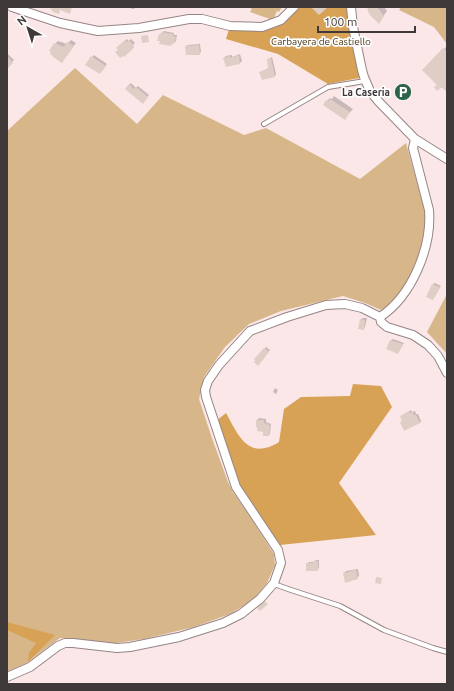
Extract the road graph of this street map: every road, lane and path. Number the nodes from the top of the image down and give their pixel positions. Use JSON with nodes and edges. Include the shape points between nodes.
{"nodes":[{"id":1,"x":12,"y":7,"type":"edge"},
{"id":2,"x":294,"y":7,"type":"edge"},
{"id":3,"x":351,"y":7,"type":"edge"},
{"id":4,"x":29,"y":10,"type":"edge"},
{"id":5,"x":365,"y":81,"type":"junction"},
{"id":6,"x":264,"y":124,"type":"dead end"},
{"id":7,"x":415,"y":139,"type":"junction"},
{"id":8,"x":447,"y":159,"type":"edge"},
{"id":9,"x":380,"y":317,"type":"junction"},
{"id":10,"x":447,"y":373,"type":"edge"},
{"id":11,"x":274,"y":583,"type":"junction"},
{"id":12,"x":447,"y":652,"type":"edge"},
{"id":13,"x":7,"y":677,"type":"edge"}],
"edges":[{"from":1,"to":4,"type":"street"},
{"from":2,"to":4,"type":"street","via":[[281,20],[262,28],[189,19],[139,28],[98,31],[60,23]]},
{"from":3,"to":5,"type":"street"},
{"from":5,"to":6,"type":"lane","via":[[328,87]]},
{"from":5,"to":7,"type":"street","via":[[378,102]]},
{"from":7,"to":8,"type":"street"},
{"from":7,"to":9,"type":"street","via":[[413,148],[429,210],[428,237],[414,278],[395,304]]},
{"from":9,"to":10,"type":"street","via":[[381,322],[387,327],[413,336],[428,345],[438,356]]},
{"from":9,"to":11,"type":"street","via":[[362,308],[345,304],[326,305],[286,317],[250,331],[208,381],[206,397],[236,487],[278,550],[281,563]]},
{"from":11,"to":12,"type":"lane","via":[[340,606],[384,630]]},
{"from":11,"to":13,"type":"street","via":[[260,599],[241,614],[223,623],[179,637],[130,648],[65,644],[58,646],[30,667]]}]}
